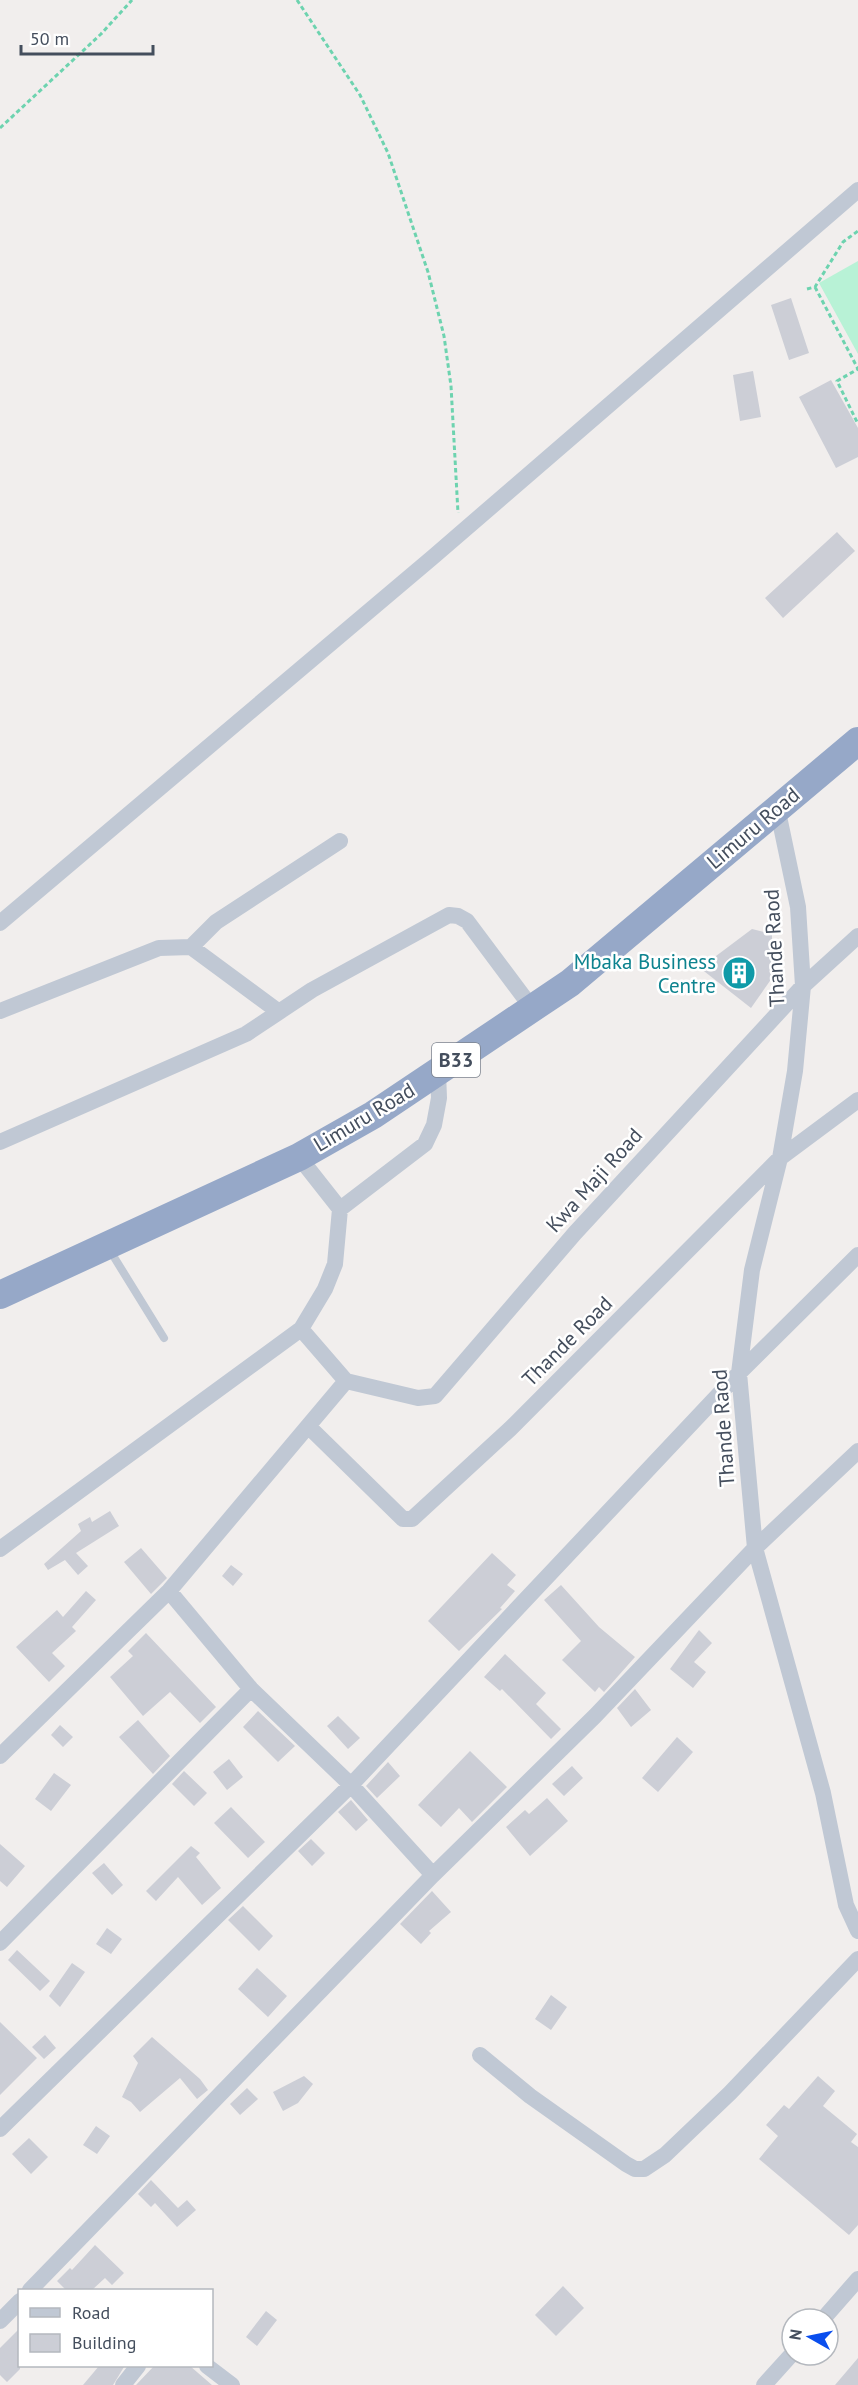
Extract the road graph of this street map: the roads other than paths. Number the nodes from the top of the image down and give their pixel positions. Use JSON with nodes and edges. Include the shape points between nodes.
{"nodes":[{"id":1,"x":858,"y":190,"type":"edge"},
{"id":2,"x":858,"y":741,"type":"edge"},
{"id":3,"x":777,"y":807,"type":"junction"},
{"id":4,"x":340,"y":841,"type":"dead end"},
{"id":5,"x":0,"y":923,"type":"edge"},
{"id":6,"x":858,"y":936,"type":"edge"},
{"id":7,"x":191,"y":947,"type":"junction"},
{"id":8,"x":803,"y":986,"type":"junction"},
{"id":9,"x":532,"y":1008,"type":"junction"},
{"id":10,"x":0,"y":1011,"type":"edge"},
{"id":11,"x":279,"y":1012,"type":"junction"},
{"id":12,"x":438,"y":1072,"type":"junction"},
{"id":13,"x":858,"y":1100,"type":"edge"},
{"id":14,"x":0,"y":1142,"type":"edge"},
{"id":15,"x":299,"y":1157,"type":"junction"},
{"id":16,"x":780,"y":1158,"type":"junction"},
{"id":17,"x":340,"y":1209,"type":"junction"},
{"id":18,"x":107,"y":1246,"type":"junction"},
{"id":19,"x":858,"y":1255,"type":"edge"},
{"id":20,"x":0,"y":1295,"type":"edge"},
{"id":21,"x":301,"y":1329,"type":"junction"},
{"id":22,"x":164,"y":1338,"type":"dead end"},
{"id":23,"x":739,"y":1373,"type":"junction"},
{"id":24,"x":346,"y":1381,"type":"junction"},
{"id":25,"x":308,"y":1426,"type":"junction"},
{"id":26,"x":858,"y":1451,"type":"edge"},
{"id":27,"x":755,"y":1548,"type":"junction"},
{"id":28,"x":0,"y":1549,"type":"edge"},
{"id":29,"x":169,"y":1591,"type":"junction"},
{"id":30,"x":251,"y":1689,"type":"junction"},
{"id":31,"x":0,"y":1756,"type":"edge"},
{"id":32,"x":351,"y":1785,"type":"junction"},
{"id":33,"x":433,"y":1875,"type":"junction"},
{"id":34,"x":858,"y":1931,"type":"edge"},
{"id":35,"x":0,"y":1943,"type":"edge"},
{"id":36,"x":858,"y":1959,"type":"edge"},
{"id":37,"x":480,"y":2055,"type":"dead end"},
{"id":38,"x":0,"y":2129,"type":"edge"},
{"id":39,"x":858,"y":2279,"type":"edge"},
{"id":40,"x":31,"y":2289,"type":"edge"},
{"id":41,"x":18,"y":2303,"type":"edge"},
{"id":42,"x":834,"y":2307,"type":"edge"},
{"id":43,"x":0,"y":2321,"type":"edge"},
{"id":44,"x":137,"y":2367,"type":"edge"},
{"id":45,"x":208,"y":2367,"type":"edge"},
{"id":46,"x":780,"y":2367,"type":"edge"},
{"id":47,"x":123,"y":2385,"type":"edge"},
{"id":48,"x":232,"y":2385,"type":"edge"},
{"id":49,"x":764,"y":2385,"type":"edge"}],
"edges":[{"from":1,"to":5,"type":"street"},
{"from":2,"to":3,"type":"highway","name":"Limuru Road","number":"B33"},
{"from":3,"to":8,"type":"street","name":"Thande Raod","via":[[798,907]]},
{"from":3,"to":9,"type":"highway","name":"Limuru Road","number":"B33","via":[[570,983]]},
{"from":4,"to":7,"type":"street","via":[[216,922]]},
{"from":6,"to":8,"type":"street","name":"Kwa Maji Road"},
{"from":7,"to":10,"type":"street","via":[[159,948]]},
{"from":7,"to":11,"type":"street"},
{"from":8,"to":16,"type":"street","name":"Thande Raod","via":[[795,1071]]},
{"from":8,"to":24,"type":"street","name":"Kwa Maji Road","via":[[574,1233],[435,1396],[418,1398]]},
{"from":9,"to":11,"type":"street","via":[[467,921],[449,915]]},
{"from":9,"to":12,"type":"highway","name":"Limuru Road","number":"B33"},
{"from":11,"to":14,"type":"street","via":[[246,1034]]},
{"from":12,"to":15,"type":"highway","name":"Limuru Road","number":"B33"},
{"from":12,"to":17,"type":"street","via":[[434,1125],[425,1144]]},
{"from":13,"to":16,"type":"street","name":"Thande Road"},
{"from":15,"to":17,"type":"street"},
{"from":15,"to":18,"type":"highway","name":"Limuru Road","number":"B33"},
{"from":16,"to":23,"type":"street","name":"Thande Raod","via":[[752,1270]]},
{"from":16,"to":25,"type":"street","name":"Thande Road","via":[[510,1429],[412,1519],[403,1519]]},
{"from":17,"to":21,"type":"street","via":[[335,1264]]},
{"from":18,"to":20,"type":"highway","name":"Limuru Road","number":"B33"},
{"from":18,"to":22,"type":"lane"},
{"from":19,"to":23,"type":"street"},
{"from":21,"to":24,"type":"street"},
{"from":21,"to":28,"type":"street"},
{"from":23,"to":27,"type":"street","name":"Thande Raod"},
{"from":23,"to":32,"type":"street"},
{"from":24,"to":25,"type":"street"},
{"from":25,"to":29,"type":"street"},
{"from":26,"to":27,"type":"street"},
{"from":27,"to":33,"type":"street","via":[[595,1716]]},
{"from":27,"to":34,"type":"street","name":"Thande Raod","via":[[823,1793],[846,1905]]},
{"from":29,"to":30,"type":"street"},
{"from":29,"to":31,"type":"street"},
{"from":30,"to":32,"type":"street"},
{"from":30,"to":35,"type":"street"},
{"from":32,"to":33,"type":"street"},
{"from":32,"to":38,"type":"street"},
{"from":33,"to":40,"type":"street"},
{"from":36,"to":37,"type":"street","via":[[730,2093],[665,2155],[644,2169],[626,2164]]},
{"from":39,"to":42,"type":"street"},
{"from":41,"to":43,"type":"street"},
{"from":44,"to":47,"type":"street"},
{"from":45,"to":48,"type":"street"},
{"from":46,"to":49,"type":"street"}]}
